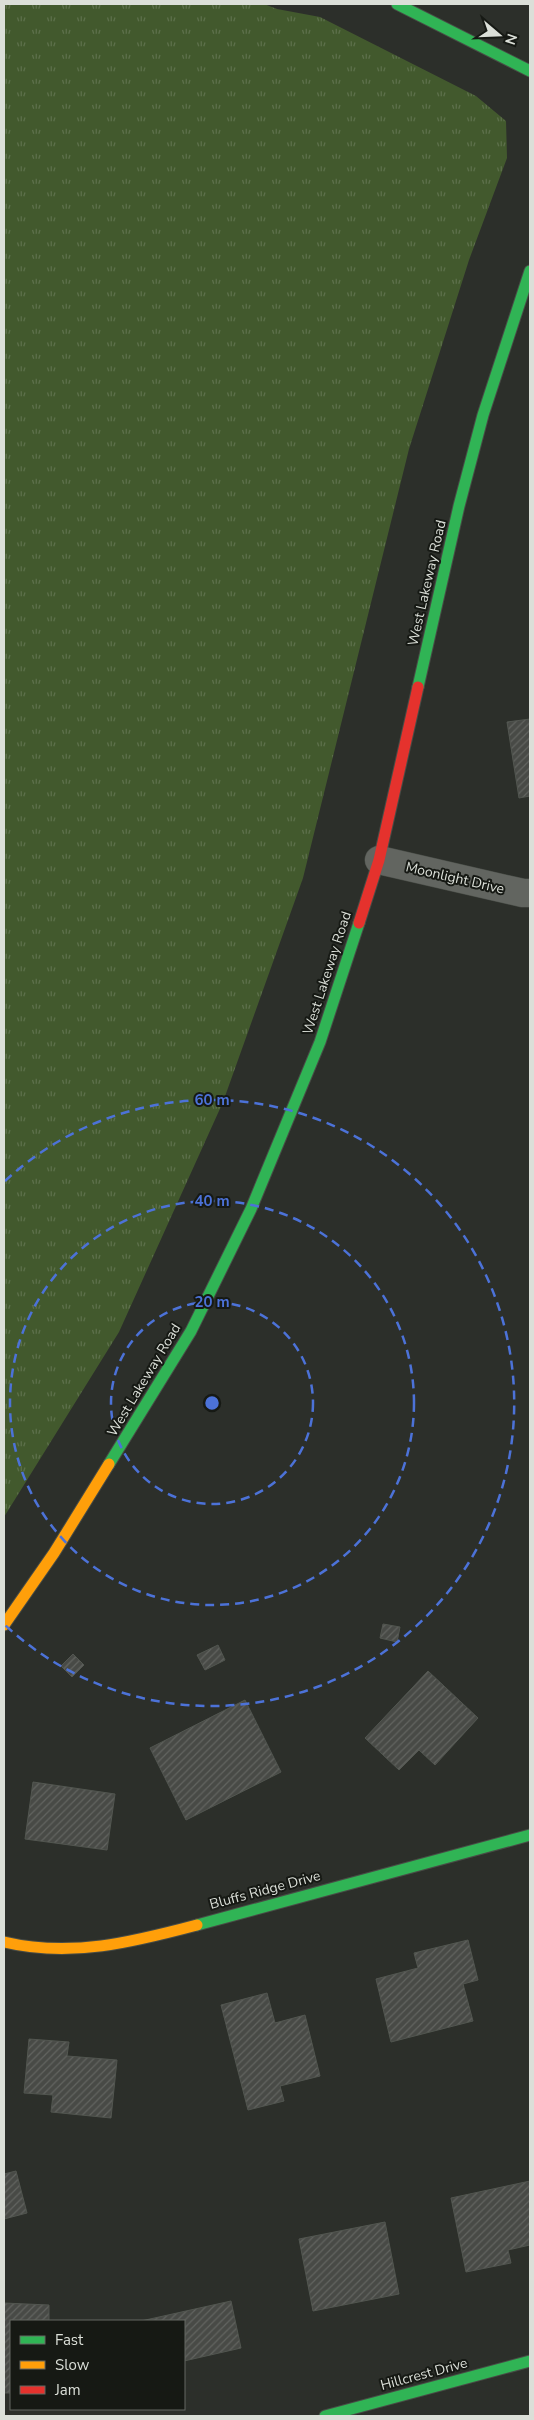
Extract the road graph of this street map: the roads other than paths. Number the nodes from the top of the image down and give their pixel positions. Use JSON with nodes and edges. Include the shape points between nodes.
{"nodes":[{"id":1,"x":397,"y":4,"type":"edge"},
{"id":2,"x":530,"y":71,"type":"edge"},
{"id":3,"x":530,"y":271,"type":"edge"},
{"id":4,"x":380,"y":860,"type":"junction"},
{"id":5,"x":530,"y":893,"type":"edge"},
{"id":6,"x":4,"y":1625,"type":"edge"},
{"id":7,"x":530,"y":1835,"type":"edge"},
{"id":8,"x":4,"y":1942,"type":"edge"},
{"id":9,"x":530,"y":2361,"type":"edge"},
{"id":10,"x":325,"y":2416,"type":"edge"}],
"edges":[{"from":1,"to":2,"type":"street"},
{"from":3,"to":4,"type":"street","name":"West Lakeway Road","via":[[483,416],[459,506]]},
{"from":4,"to":5,"type":"street","name":"Moonlight Drive"},
{"from":4,"to":6,"type":"street","name":"West Lakeway Road","via":[[320,1042],[252,1209],[191,1331],[59,1545]]},
{"from":7,"to":8,"type":"street","name":"Bluffs Ridge Drive","via":[[131,1943],[71,1948],[19,1947]]},
{"from":9,"to":10,"type":"street","name":"Hillcrest Drive"}]}
